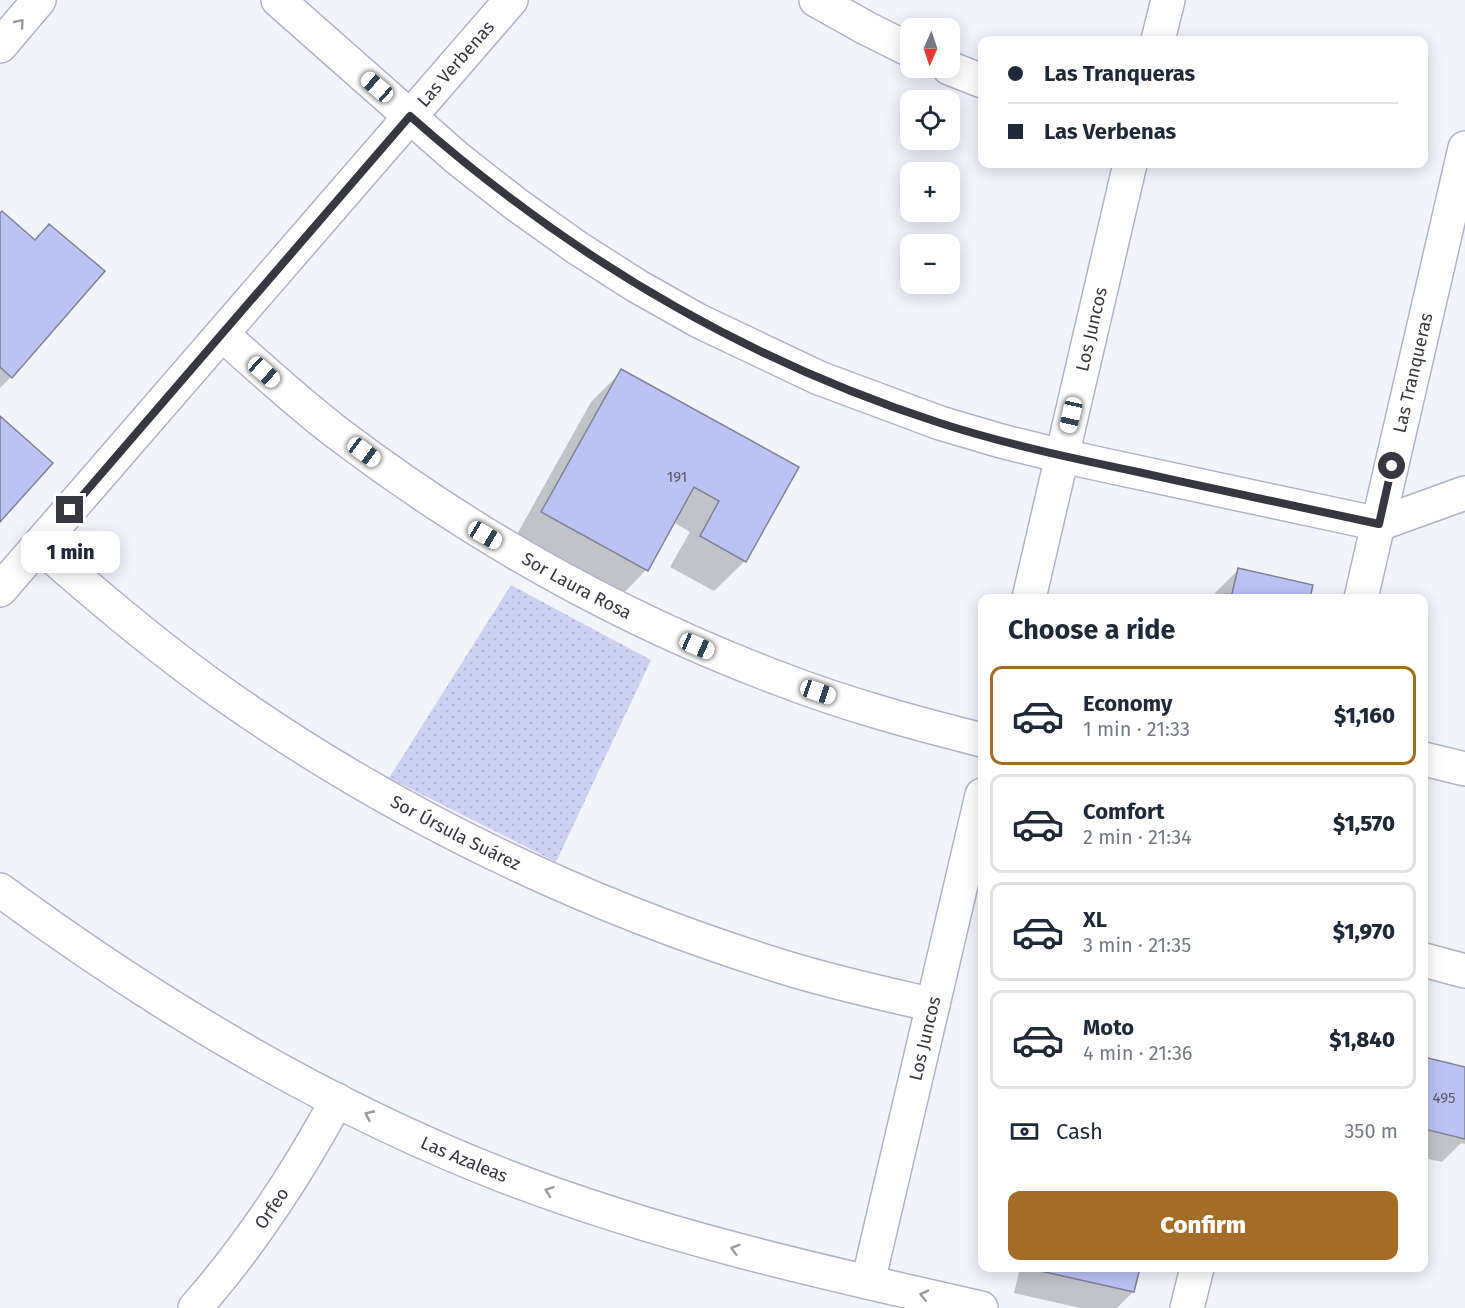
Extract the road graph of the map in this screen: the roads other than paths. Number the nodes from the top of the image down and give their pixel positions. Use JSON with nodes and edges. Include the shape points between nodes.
{"nodes":[{"id":1,"x":39,"y":0,"type":"edge"},
{"id":2,"x":278,"y":0,"type":"edge"},
{"id":3,"x":511,"y":0,"type":"edge"},
{"id":4,"x":816,"y":0,"type":"edge"},
{"id":5,"x":1168,"y":0,"type":"edge"},
{"id":6,"x":1159,"y":36,"type":"edge"},
{"id":7,"x":900,"y":45,"type":"edge"},
{"id":8,"x":0,"y":46,"type":"edge"},
{"id":9,"x":960,"y":72,"type":"edge"},
{"id":10,"x":978,"y":79,"type":"edge"},
{"id":11,"x":410,"y":116,"type":"junction"},
{"id":12,"x":1465,"y":148,"type":"edge"},
{"id":13,"x":1129,"y":168,"type":"edge"},
{"id":14,"x":223,"y":335,"type":"junction"},
{"id":15,"x":1062,"y":456,"type":"junction"},
{"id":16,"x":1465,"y":493,"type":"edge"},
{"id":17,"x":1379,"y":524,"type":"junction"},
{"id":18,"x":39,"y":545,"type":"junction"},
{"id":19,"x":0,"y":590,"type":"edge"},
{"id":20,"x":1030,"y":594,"type":"edge"},
{"id":21,"x":1361,"y":594,"type":"edge"},
{"id":22,"x":978,"y":739,"type":"edge"},
{"id":23,"x":1428,"y":760,"type":"edge"},
{"id":24,"x":1465,"y":769,"type":"edge"},
{"id":25,"x":978,"y":812,"type":"edge"},
{"id":26,"x":0,"y":890,"type":"edge"},
{"id":27,"x":1428,"y":961,"type":"edge"},
{"id":28,"x":1465,"y":971,"type":"edge"},
{"id":29,"x":933,"y":1005,"type":"junction"},
{"id":30,"x":337,"y":1100,"type":"junction"},
{"id":31,"x":1196,"y":1272,"type":"edge"},
{"id":32,"x":868,"y":1282,"type":"junction"},
{"id":33,"x":195,"y":1308,"type":"edge"},
{"id":34,"x":981,"y":1308,"type":"edge"},
{"id":35,"x":1187,"y":1308,"type":"edge"}],
"edges":[{"from":8,"to":1,"type":"street","one_way":true},
{"from":2,"to":11,"type":"street"},
{"from":3,"to":11,"type":"street","name":"Las Verbenas"},
{"from":4,"to":7,"type":"street"},
{"from":5,"to":6,"type":"street"},
{"from":9,"to":10,"type":"street"},
{"from":11,"to":14,"type":"street","name":"Las Verbenas"},
{"from":11,"to":15,"type":"street","via":[[457,158],[566,240],[699,321],[880,403]]},
{"from":12,"to":17,"type":"street","name":"Las Tranqueras"},
{"from":13,"to":15,"type":"street","name":"Los Juncos"},
{"from":14,"to":18,"type":"street","name":"Las Verbenas"},
{"from":14,"to":22,"type":"street","name":"Sor Laura Rosa","via":[[326,424],[393,474],[454,516],[581,591],[783,681]]},
{"from":15,"to":17,"type":"street"},
{"from":15,"to":20,"type":"street","name":"Los Juncos"},
{"from":16,"to":17,"type":"street"},
{"from":17,"to":21,"type":"street","name":"Las Tranqueras"},
{"from":18,"to":19,"type":"street","name":"Las Verbenas"},
{"from":18,"to":29,"type":"street","name":"Sor Úrsula Suárez","via":[[158,646],[286,737],[490,852],[633,915],[707,942],[782,967]]},
{"from":23,"to":24,"type":"street"},
{"from":25,"to":29,"type":"street","name":"Los Juncos"},
{"from":26,"to":30,"type":"street","name":"Las Azaleas","via":[[149,994],[219,1037]]},
{"from":27,"to":28,"type":"street"},
{"from":29,"to":32,"type":"street","name":"Los Juncos"},
{"from":32,"to":30,"type":"street","name":"Las Azaleas","one_way":true,"via":[[769,1259],[557,1194],[502,1175]]},
{"from":30,"to":33,"type":"street","name":"Orfeo","via":[[270,1214]]},
{"from":31,"to":35,"type":"street"},
{"from":34,"to":32,"type":"street","name":"Las Azaleas","one_way":true}]}
